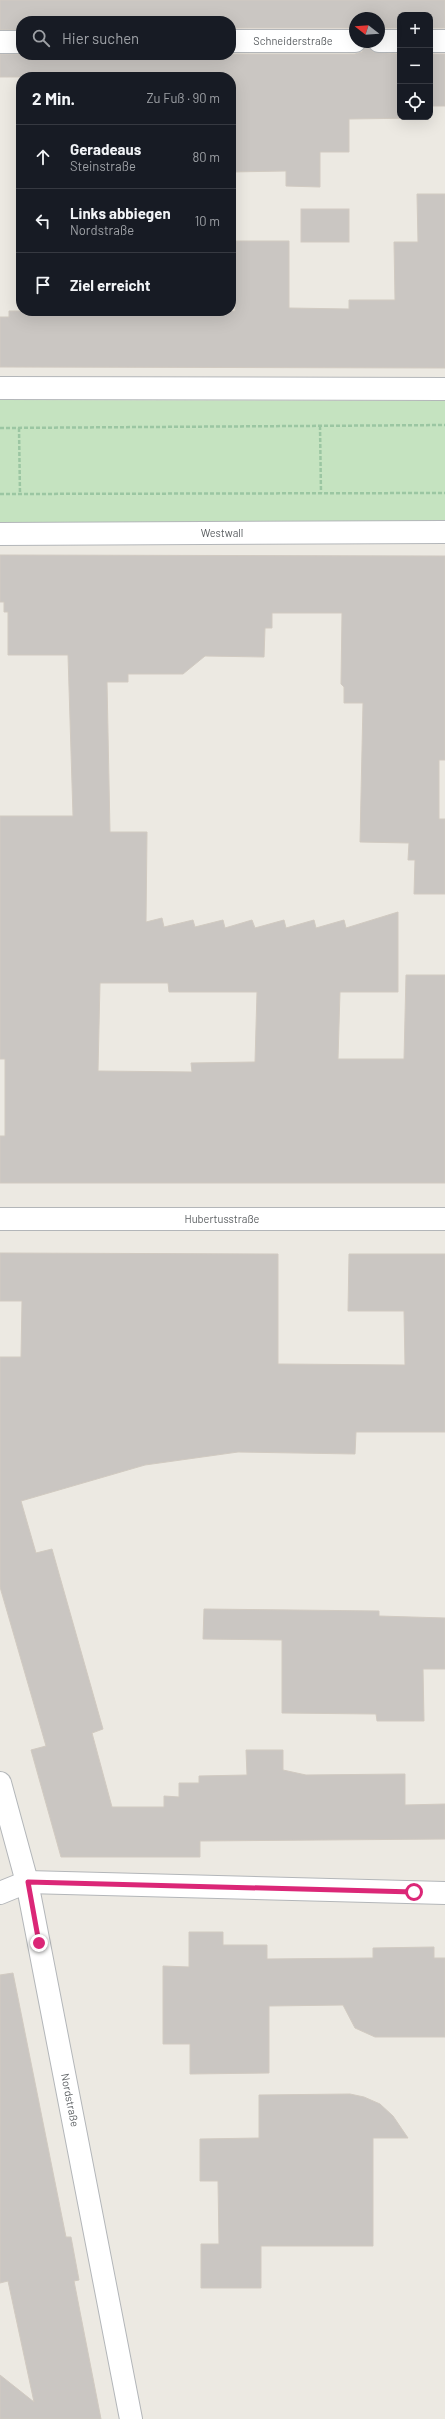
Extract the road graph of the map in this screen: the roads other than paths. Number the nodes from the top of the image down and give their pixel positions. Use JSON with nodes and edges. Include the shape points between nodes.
{"nodes":[{"id":1,"x":236,"y":41,"type":"edge"},
{"id":2,"x":349,"y":41,"type":"edge"},
{"id":3,"x":385,"y":41,"type":"edge"},
{"id":4,"x":397,"y":41,"type":"edge"},
{"id":5,"x":433,"y":41,"type":"edge"},
{"id":6,"x":445,"y":41,"type":"edge"},
{"id":7,"x":0,"y":42,"type":"edge"},
{"id":8,"x":16,"y":42,"type":"edge"},
{"id":9,"x":0,"y":388,"type":"edge"},
{"id":10,"x":445,"y":389,"type":"edge"},
{"id":11,"x":445,"y":532,"type":"edge"},
{"id":12,"x":0,"y":534,"type":"edge"},
{"id":13,"x":0,"y":1219,"type":"edge"},
{"id":14,"x":445,"y":1219,"type":"edge"},
{"id":15,"x":0,"y":1783,"type":"edge"},
{"id":16,"x":28,"y":1882,"type":"junction"},
{"id":17,"x":0,"y":1893,"type":"edge"},
{"id":18,"x":445,"y":1893,"type":"edge"},
{"id":19,"x":131,"y":2419,"type":"edge"}],
"edges":[{"from":1,"to":2,"type":"street","name":"Schneiderstraße"},
{"from":3,"to":4,"type":"street"},
{"from":5,"to":6,"type":"street"},
{"from":7,"to":8,"type":"street"},
{"from":9,"to":10,"type":"street"},
{"from":11,"to":12,"type":"street","name":"Westwall"},
{"from":13,"to":14,"type":"street","name":"Hubertusstraße"},
{"from":15,"to":16,"type":"street","name":"Nordstraße"},
{"from":16,"to":17,"type":"street"},
{"from":16,"to":18,"type":"street"},
{"from":16,"to":19,"type":"street","name":"Nordstraße"}]}
